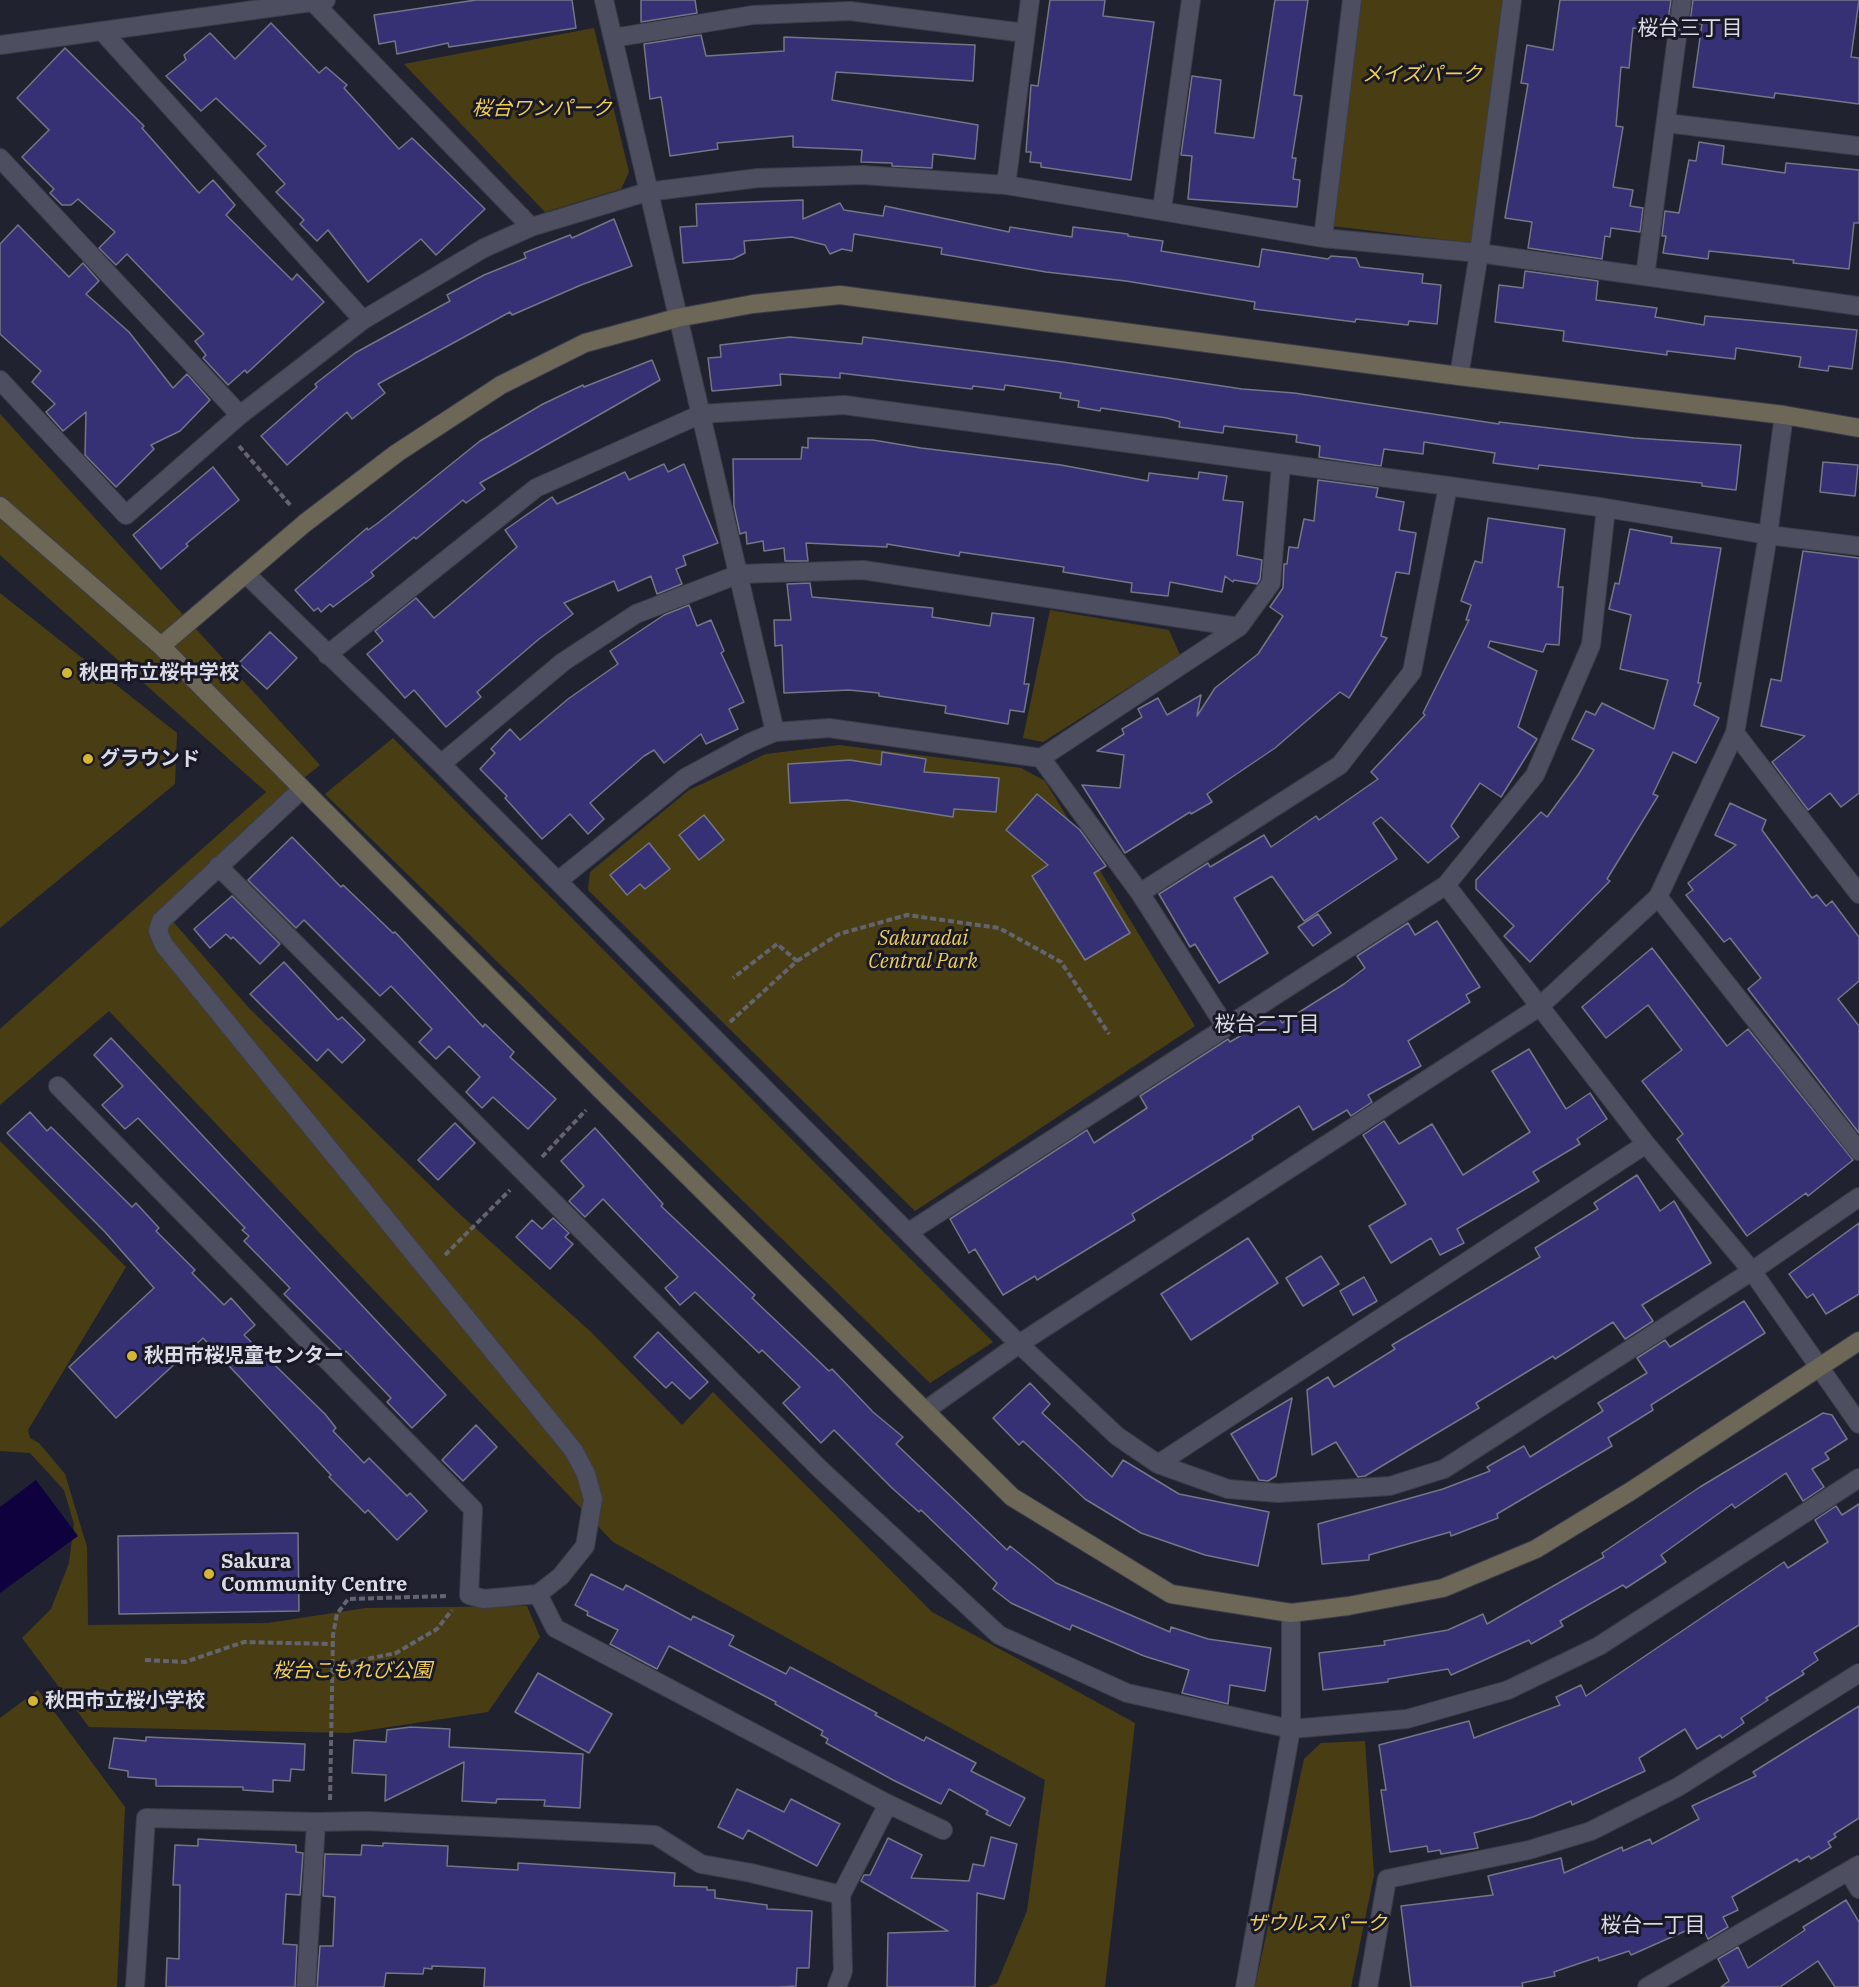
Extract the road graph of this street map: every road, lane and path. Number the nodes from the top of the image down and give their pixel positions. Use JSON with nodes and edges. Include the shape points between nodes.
{"nodes":[{"id":1,"x":604,"y":0,"type":"edge"},
{"id":2,"x":1030,"y":0,"type":"edge"},
{"id":3,"x":1191,"y":0,"type":"edge"},
{"id":4,"x":1352,"y":0,"type":"edge"},
{"id":5,"x":1512,"y":0,"type":"edge"},
{"id":6,"x":1682,"y":0,"type":"edge"},
{"id":7,"x":320,"y":1,"type":"edge"},
{"id":8,"x":102,"y":31,"type":"junction"},
{"id":9,"x":1025,"y":33,"type":"junction"},
{"id":10,"x":613,"y":38,"type":"junction"},
{"id":11,"x":0,"y":45,"type":"edge"},
{"id":12,"x":1666,"y":123,"type":"junction"},
{"id":13,"x":1859,"y":147,"type":"edge"},
{"id":14,"x":0,"y":158,"type":"edge"},
{"id":15,"x":1006,"y":185,"type":"junction"},
{"id":16,"x":647,"y":192,"type":"junction"},
{"id":17,"x":1162,"y":209,"type":"junction"},
{"id":18,"x":531,"y":227,"type":"junction"},
{"id":19,"x":1323,"y":238,"type":"junction"},
{"id":20,"x":1479,"y":253,"type":"junction"},
{"id":21,"x":1645,"y":276,"type":"junction"},
{"id":22,"x":1859,"y":306,"type":"edge"},
{"id":23,"x":677,"y":318,"type":"junction"},
{"id":24,"x":363,"y":320,"type":"junction"},
{"id":25,"x":1459,"y":376,"type":"junction"},
{"id":26,"x":0,"y":380,"type":"edge"},
{"id":27,"x":701,"y":414,"type":"junction"},
{"id":28,"x":1784,"y":415,"type":"junction"},
{"id":29,"x":240,"y":416,"type":"junction"},
{"id":30,"x":1859,"y":428,"type":"edge"},
{"id":31,"x":225,"y":429,"type":"junction"},
{"id":32,"x":1281,"y":465,"type":"junction"},
{"id":33,"x":1449,"y":486,"type":"junction"},
{"id":34,"x":0,"y":506,"type":"edge"},
{"id":35,"x":1606,"y":508,"type":"junction"},
{"id":36,"x":305,"y":523,"type":"junction"},
{"id":37,"x":1768,"y":535,"type":"junction"},
{"id":38,"x":1859,"y":546,"type":"edge"},
{"id":39,"x":246,"y":574,"type":"junction"},
{"id":40,"x":739,"y":574,"type":"junction"},
{"id":41,"x":1239,"y":627,"type":"junction"},
{"id":42,"x":161,"y":646,"type":"junction"},
{"id":43,"x":327,"y":655,"type":"junction"},
{"id":44,"x":775,"y":732,"type":"junction"},
{"id":45,"x":1735,"y":733,"type":"junction"},
{"id":46,"x":1041,"y":758,"type":"junction"},
{"id":47,"x":441,"y":764,"type":"junction"},
{"id":48,"x":302,"y":789,"type":"junction"},
{"id":49,"x":218,"y":866,"type":"junction"},
{"id":50,"x":558,"y":880,"type":"junction"},
{"id":51,"x":1446,"y":885,"type":"junction"},
{"id":52,"x":1140,"y":893,"type":"junction"},
{"id":53,"x":1859,"y":894,"type":"edge"},
{"id":54,"x":1658,"y":897,"type":"junction"},
{"id":55,"x":797,"y":961,"type":"junction"},
{"id":56,"x":733,"y":978,"type":"dead end"},
{"id":57,"x":1539,"y":1007,"type":"junction"},
{"id":58,"x":1225,"y":1026,"type":"junction"},
{"id":59,"x":1109,"y":1034,"type":"dead end"},
{"id":60,"x":714,"y":1037,"type":"junction"},
{"id":61,"x":58,"y":1086,"type":"dead end"},
{"id":62,"x":603,"y":1092,"type":"junction"},
{"id":63,"x":1646,"y":1144,"type":"junction"},
{"id":64,"x":1859,"y":1151,"type":"edge"},
{"id":65,"x":527,"y":1173,"type":"junction"},
{"id":66,"x":1859,"y":1197,"type":"edge"},
{"id":67,"x":909,"y":1232,"type":"junction"},
{"id":68,"x":1752,"y":1271,"type":"junction"},
{"id":69,"x":428,"y":1272,"type":"junction"},
{"id":70,"x":1859,"y":1341,"type":"edge"},
{"id":71,"x":1019,"y":1344,"type":"junction"},
{"id":72,"x":1821,"y":1367,"type":"junction"},
{"id":73,"x":926,"y":1410,"type":"junction"},
{"id":74,"x":1859,"y":1424,"type":"edge"},
{"id":75,"x":1158,"y":1464,"type":"junction"},
{"id":76,"x":1859,"y":1478,"type":"edge"},
{"id":77,"x":538,"y":1594,"type":"junction"},
{"id":78,"x":462,"y":1601,"type":"junction"},
{"id":79,"x":1291,"y":1613,"type":"junction"},
{"id":80,"x":333,"y":1644,"type":"junction"},
{"id":81,"x":145,"y":1660,"type":"dead end"},
{"id":82,"x":333,"y":1666,"type":"junction"},
{"id":83,"x":1859,"y":1673,"type":"edge"},
{"id":84,"x":1291,"y":1729,"type":"junction"},
{"id":85,"x":888,"y":1804,"type":"junction"},
{"id":86,"x":322,"y":1822,"type":"junction"},
{"id":87,"x":943,"y":1830,"type":"dead end"},
{"id":88,"x":1854,"y":1868,"type":"edge"},
{"id":89,"x":1859,"y":1889,"type":"edge"},
{"id":90,"x":841,"y":1895,"type":"junction"},
{"id":91,"x":135,"y":1987,"type":"edge"},
{"id":92,"x":306,"y":1987,"type":"edge"},
{"id":93,"x":837,"y":1987,"type":"edge"},
{"id":94,"x":1245,"y":1987,"type":"edge"},
{"id":95,"x":1368,"y":1987,"type":"edge"},
{"id":96,"x":1647,"y":1987,"type":"edge"}],
"edges":[{"from":1,"to":10,"type":"street"},
{"from":2,"to":9,"type":"street"},
{"from":3,"to":17,"type":"street"},
{"from":4,"to":19,"type":"street"},
{"from":5,"to":20,"type":"street"},
{"from":6,"to":12,"type":"street"},
{"from":7,"to":8,"type":"street"},
{"from":7,"to":18,"type":"street"},
{"from":8,"to":11,"type":"street"},
{"from":8,"to":24,"type":"street"},
{"from":9,"to":10,"type":"street","via":[[850,11],[753,15]]},
{"from":9,"to":15,"type":"street"},
{"from":10,"to":16,"type":"street"},
{"from":12,"to":13,"type":"street"},
{"from":12,"to":21,"type":"street"},
{"from":14,"to":29,"type":"street"},
{"from":15,"to":16,"type":"street","via":[[863,175],[758,178]]},
{"from":15,"to":17,"type":"street"},
{"from":16,"to":18,"type":"street"},
{"from":16,"to":23,"type":"street"},
{"from":17,"to":19,"type":"street"},
{"from":18,"to":24,"type":"street","via":[[484,248]]},
{"from":19,"to":20,"type":"street"},
{"from":20,"to":21,"type":"street"},
{"from":20,"to":25,"type":"street"},
{"from":21,"to":22,"type":"street"},
{"from":23,"to":25,"type":"street","via":[[753,304],[840,295]]},
{"from":23,"to":27,"type":"street"},
{"from":23,"to":36,"type":"street","via":[[585,343],[501,385],[397,453]]},
{"from":24,"to":29,"type":"street"},
{"from":25,"to":28,"type":"street"},
{"from":26,"to":31,"type":"street","via":[[126,515]]},
{"from":27,"to":32,"type":"street","via":[[844,405]]},
{"from":27,"to":40,"type":"street"},
{"from":27,"to":43,"type":"street","via":[[536,488]]},
{"from":28,"to":30,"type":"street"},
{"from":28,"to":37,"type":"street"},
{"from":29,"to":31,"type":"street"},
{"from":31,"to":36,"type":"path"},
{"from":32,"to":33,"type":"street"},
{"from":32,"to":41,"type":"street","via":[[1271,583]]},
{"from":33,"to":35,"type":"street"},
{"from":33,"to":52,"type":"street","via":[[1412,672],[1340,765]]},
{"from":34,"to":42,"type":"street"},
{"from":35,"to":37,"type":"street"},
{"from":35,"to":51,"type":"street","via":[[1591,645],[1536,775]]},
{"from":36,"to":39,"type":"street"},
{"from":37,"to":38,"type":"street"},
{"from":37,"to":45,"type":"street"},
{"from":39,"to":42,"type":"street"},
{"from":39,"to":43,"type":"street"},
{"from":40,"to":41,"type":"street","via":[[864,570]]},
{"from":40,"to":44,"type":"street"},
{"from":40,"to":47,"type":"street","via":[[636,614],[563,662]]},
{"from":41,"to":46,"type":"street"},
{"from":42,"to":48,"type":"street"},
{"from":43,"to":47,"type":"street"},
{"from":44,"to":46,"type":"street","via":[[829,728]]},
{"from":44,"to":50,"type":"street","via":[[685,778]]},
{"from":45,"to":53,"type":"street"},
{"from":45,"to":54,"type":"street"},
{"from":46,"to":52,"type":"street"},
{"from":47,"to":50,"type":"street"},
{"from":48,"to":49,"type":"street"},
{"from":48,"to":62,"type":"street"},
{"from":49,"to":65,"type":"street"},
{"from":49,"to":69,"type":"street","via":[[161,921],[158,931],[164,945]]},
{"from":50,"to":60,"type":"street"},
{"from":51,"to":57,"type":"street"},
{"from":51,"to":58,"type":"street"},
{"from":52,"to":58,"type":"street"},
{"from":54,"to":57,"type":"street"},
{"from":54,"to":64,"type":"street"},
{"from":55,"to":56,"type":"path","via":[[777,944]]},
{"from":55,"to":59,"type":"path","via":[[839,934],[908,915],[999,928],[1061,962]]},
{"from":55,"to":60,"type":"path"},
{"from":57,"to":63,"type":"street"},
{"from":57,"to":71,"type":"street"},
{"from":58,"to":67,"type":"street"},
{"from":60,"to":67,"type":"street"},
{"from":61,"to":78,"type":"street","via":[[473,1509]]},
{"from":62,"to":65,"type":"path"},
{"from":62,"to":73,"type":"street"},
{"from":63,"to":68,"type":"street"},
{"from":63,"to":75,"type":"street"},
{"from":65,"to":69,"type":"path"},
{"from":65,"to":84,"type":"street","via":[[820,1469],[999,1635],[1127,1693]]},
{"from":66,"to":68,"type":"street"},
{"from":67,"to":71,"type":"street"},
{"from":68,"to":72,"type":"street"},
{"from":68,"to":75,"type":"street","via":[[1444,1469],[1390,1486],[1278,1493],[1228,1489]]},
{"from":69,"to":77,"type":"street","via":[[574,1451],[586,1474],[593,1498],[585,1546],[561,1576]]},
{"from":70,"to":72,"type":"street"},
{"from":71,"to":73,"type":"street"},
{"from":71,"to":75,"type":"street","via":[[1117,1436]]},
{"from":72,"to":74,"type":"street"},
{"from":72,"to":79,"type":"street","via":[[1536,1550],[1443,1587]]},
{"from":73,"to":79,"type":"street","via":[[1012,1497],[1171,1594]]},
{"from":76,"to":84,"type":"street","via":[[1599,1646],[1508,1690],[1407,1719]]},
{"from":77,"to":78,"type":"street"},
{"from":77,"to":85,"type":"street","via":[[555,1628]]},
{"from":78,"to":80,"type":"path","via":[[348,1599],[337,1614]]},
{"from":78,"to":82,"type":"path","via":[[437,1629],[396,1653]]},
{"from":79,"to":84,"type":"street"},
{"from":80,"to":81,"type":"path","via":[[244,1642],[185,1662]]},
{"from":80,"to":82,"type":"path"},
{"from":82,"to":86,"type":"path"},
{"from":83,"to":95,"type":"street","via":[[1678,1787],[1591,1831],[1529,1850],[1387,1879]]},
{"from":84,"to":94,"type":"street"},
{"from":85,"to":87,"type":"street"},
{"from":85,"to":90,"type":"street"},
{"from":86,"to":90,"type":"street","via":[[655,1835],[700,1864]]},
{"from":86,"to":91,"type":"street","via":[[146,1818]]},
{"from":86,"to":92,"type":"street"},
{"from":88,"to":89,"type":"street"},
{"from":88,"to":96,"type":"street"},
{"from":90,"to":93,"type":"street","via":[[843,1971]]}]}
